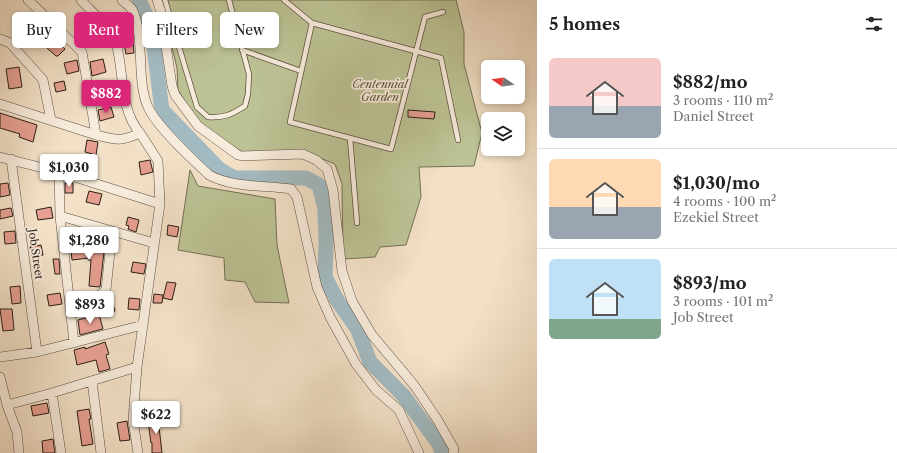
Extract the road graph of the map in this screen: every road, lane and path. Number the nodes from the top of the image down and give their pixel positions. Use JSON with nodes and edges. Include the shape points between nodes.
{"nodes":[{"id":1,"x":28,"y":0,"type":"edge"},
{"id":2,"x":80,"y":0,"type":"edge"},
{"id":3,"x":122,"y":0,"type":"edge"},
{"id":4,"x":157,"y":0,"type":"edge"},
{"id":5,"x":166,"y":0,"type":"edge"},
{"id":6,"x":229,"y":0,"type":"edge"},
{"id":7,"x":284,"y":0,"type":"edge"},
{"id":8,"x":443,"y":12,"type":"dead end"},
{"id":9,"x":312,"y":23,"type":"junction"},
{"id":10,"x":0,"y":39,"type":"edge"},
{"id":11,"x":242,"y":50,"type":"junction"},
{"id":12,"x":416,"y":50,"type":"junction"},
{"id":13,"x":301,"y":71,"type":"junction"},
{"id":14,"x":0,"y":104,"type":"edge"},
{"id":15,"x":51,"y":120,"type":"junction"},
{"id":16,"x":140,"y":133,"type":"junction"},
{"id":17,"x":96,"y":135,"type":"junction"},
{"id":18,"x":350,"y":138,"type":"junction"},
{"id":19,"x":458,"y":140,"type":"dead end"},
{"id":20,"x":0,"y":157,"type":"edge"},
{"id":21,"x":11,"y":159,"type":"junction"},
{"id":22,"x":59,"y":172,"type":"junction"},
{"id":23,"x":160,"y":204,"type":"junction"},
{"id":24,"x":60,"y":216,"type":"junction"},
{"id":25,"x":357,"y":223,"type":"dead end"},
{"id":26,"x":112,"y":232,"type":"junction"},
{"id":27,"x":154,"y":243,"type":"junction"},
{"id":28,"x":70,"y":300,"type":"junction"},
{"id":29,"x":143,"y":325,"type":"junction"},
{"id":30,"x":74,"y":343,"type":"junction"},
{"id":31,"x":37,"y":352,"type":"junction"},
{"id":32,"x":0,"y":357,"type":"edge"},
{"id":33,"x":137,"y":367,"type":"junction"},
{"id":34,"x":0,"y":377,"type":"edge"},
{"id":35,"x":92,"y":381,"type":"junction"},
{"id":36,"x":52,"y":393,"type":"junction"},
{"id":37,"x":7,"y":405,"type":"junction"},
{"id":38,"x":20,"y":453,"type":"edge"},
{"id":39,"x":61,"y":453,"type":"edge"},
{"id":40,"x":101,"y":453,"type":"edge"},
{"id":41,"x":138,"y":453,"type":"edge"},
{"id":42,"x":419,"y":453,"type":"edge"},
{"id":43,"x":453,"y":453,"type":"edge"}],
"edges":[{"from":1,"to":17,"type":"street","via":[[82,52]]},
{"from":2,"to":16,"type":"street","via":[[115,38],[128,112],[132,124]]},
{"from":3,"to":42,"type":"street","via":[[132,10],[144,93],[155,120],[209,175],[218,180],[291,189],[297,197],[317,287],[330,317],[356,364],[376,390],[399,410]]},
{"from":4,"to":43,"type":"street","via":[[173,90],[198,126],[238,155],[303,154],[327,169],[333,190],[342,271],[352,301],[372,335],[414,385],[437,419],[454,449]]},
{"from":5,"to":11,"type":"lane","via":[[197,107],[208,117],[222,118],[245,106],[248,74]]},
{"from":6,"to":11,"type":"lane"},
{"from":7,"to":9,"type":"lane"},
{"from":8,"to":12,"type":"lane","via":[[425,17]]},
{"from":9,"to":12,"type":"lane"},
{"from":9,"to":13,"type":"lane"},
{"from":10,"to":15,"type":"street","via":[[10,43],[43,80]]},
{"from":11,"to":13,"type":"lane"},
{"from":12,"to":18,"type":"lane","via":[[391,149]]},
{"from":12,"to":19,"type":"lane","via":[[441,58]]},
{"from":13,"to":18,"type":"lane","via":[[290,122]]},
{"from":14,"to":15,"type":"street"},
{"from":15,"to":17,"type":"street"},
{"from":16,"to":17,"type":"street","via":[[124,140]]},
{"from":16,"to":23,"type":"street","via":[[158,161]]},
{"from":18,"to":25,"type":"lane"},
{"from":20,"to":21,"type":"street"},
{"from":21,"to":22,"type":"street"},
{"from":21,"to":31,"type":"street","name":"Job Street"},
{"from":22,"to":23,"type":"street"},
{"from":22,"to":24,"type":"street"},
{"from":23,"to":27,"type":"street"},
{"from":24,"to":26,"type":"street"},
{"from":24,"to":28,"type":"street"},
{"from":26,"to":27,"type":"street"},
{"from":26,"to":28,"type":"street","via":[[106,290],[94,299]]},
{"from":27,"to":29,"type":"street"},
{"from":28,"to":30,"type":"street"},
{"from":29,"to":30,"type":"street"},
{"from":29,"to":33,"type":"street"},
{"from":30,"to":31,"type":"street"},
{"from":31,"to":32,"type":"street"},
{"from":33,"to":35,"type":"street"},
{"from":33,"to":41,"type":"street","via":[[134,420]]},
{"from":34,"to":37,"type":"street"},
{"from":35,"to":36,"type":"street"},
{"from":35,"to":40,"type":"street"},
{"from":36,"to":37,"type":"street"},
{"from":36,"to":39,"type":"street"},
{"from":37,"to":38,"type":"street","via":[[17,432]]}]}
